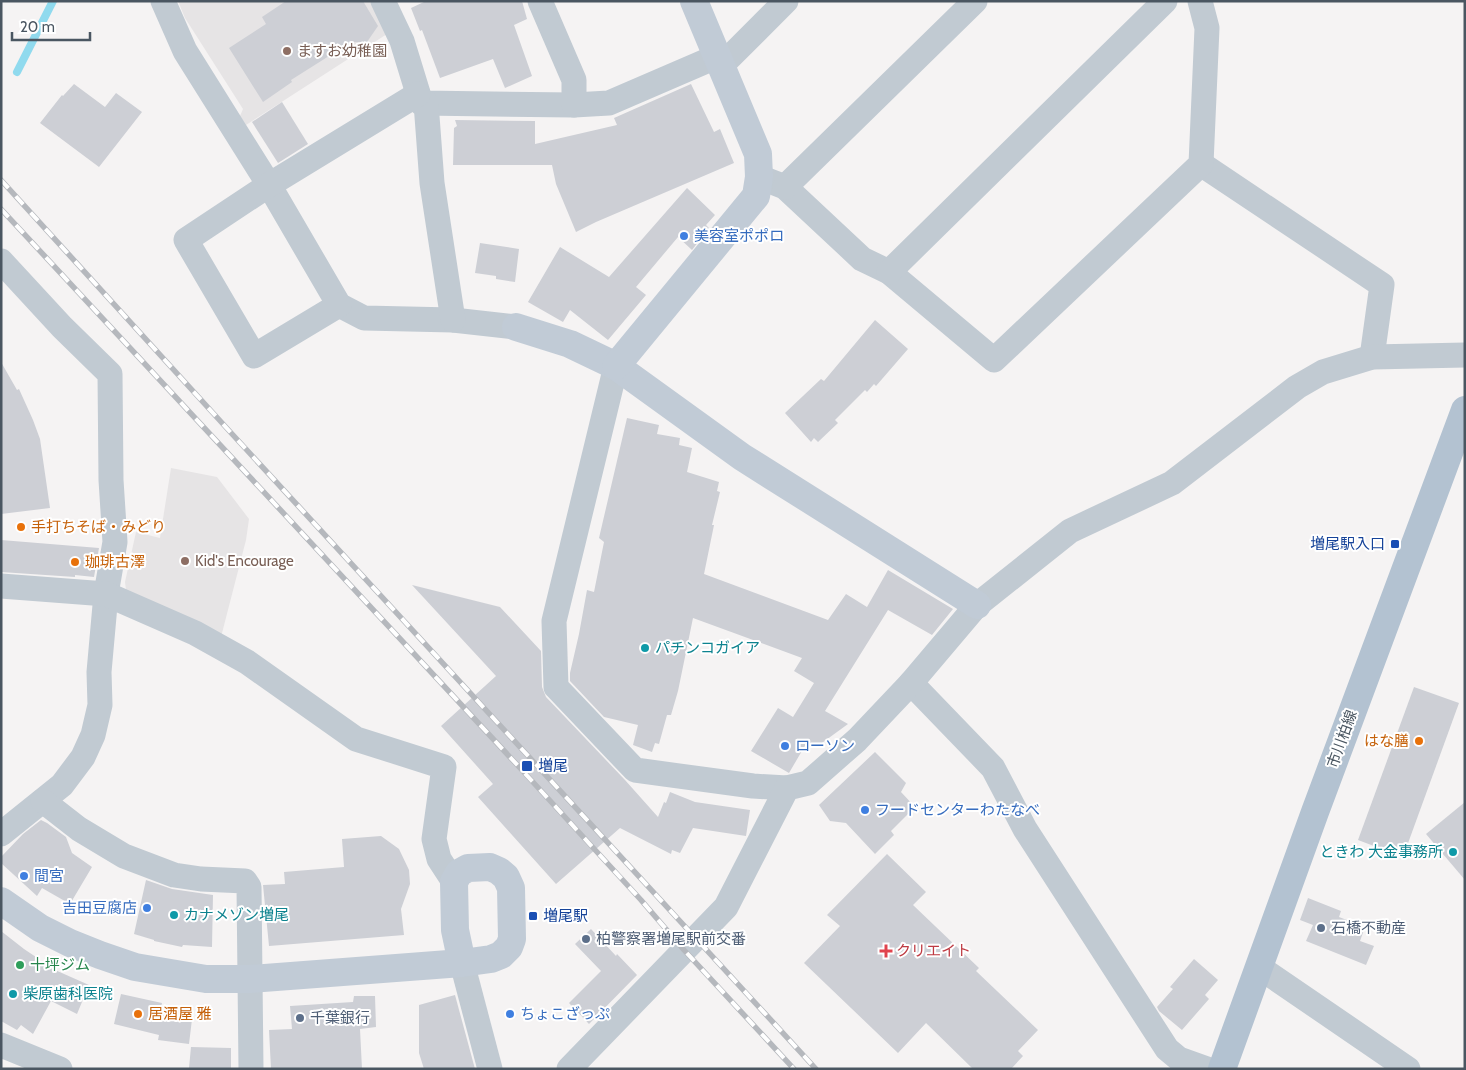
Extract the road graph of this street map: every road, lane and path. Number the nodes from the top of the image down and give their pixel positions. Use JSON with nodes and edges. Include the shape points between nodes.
{"nodes":[{"id":1,"x":164,"y":1,"type":"edge"},
{"id":2,"x":383,"y":1,"type":"edge"},
{"id":3,"x":540,"y":1,"type":"edge"},
{"id":4,"x":694,"y":1,"type":"edge"},
{"id":5,"x":786,"y":1,"type":"edge"},
{"id":6,"x":975,"y":1,"type":"edge"},
{"id":7,"x":1165,"y":1,"type":"edge"},
{"id":8,"x":1200,"y":1,"type":"edge"},
{"id":9,"x":719,"y":61,"type":"junction"},
{"id":10,"x":422,"y":99,"type":"junction"},
{"id":11,"x":574,"y":105,"type":"junction"},
{"id":12,"x":1201,"y":164,"type":"junction"},
{"id":13,"x":759,"y":177,"type":"junction"},
{"id":14,"x":269,"y":185,"type":"junction"},
{"id":15,"x":784,"y":187,"type":"junction"},
{"id":16,"x":1,"y":261,"type":"edge"},
{"id":17,"x":889,"y":272,"type":"junction"},
{"id":18,"x":338,"y":305,"type":"junction"},
{"id":19,"x":453,"y":320,"type":"junction"},
{"id":20,"x":516,"y":328,"type":"joint"},
{"id":21,"x":1465,"y":355,"type":"edge"},
{"id":22,"x":1372,"y":358,"type":"junction"},
{"id":23,"x":616,"y":366,"type":"junction"},
{"id":24,"x":1465,"y":410,"type":"edge"},
{"id":25,"x":1,"y":586,"type":"edge"},
{"id":26,"x":106,"y":594,"type":"junction"},
{"id":27,"x":977,"y":605,"type":"junction"},
{"id":28,"x":911,"y":683,"type":"junction"},
{"id":29,"x":787,"y":788,"type":"junction"},
{"id":30,"x":42,"y":801,"type":"junction"},
{"id":31,"x":1,"y":834,"type":"edge"},
{"id":32,"x":454,"y":882,"type":"junction"},
{"id":33,"x":1,"y":901,"type":"edge"},
{"id":34,"x":462,"y":963,"type":"junction"},
{"id":35,"x":1259,"y":967,"type":"junction"},
{"id":36,"x":250,"y":979,"type":"junction"},
{"id":37,"x":1,"y":1045,"type":"edge"},
{"id":38,"x":60,"y":1069,"type":"edge"},
{"id":39,"x":251,"y":1069,"type":"edge"},
{"id":40,"x":490,"y":1069,"type":"edge"},
{"id":41,"x":569,"y":1069,"type":"edge"},
{"id":42,"x":1207,"y":1069,"type":"edge"},
{"id":43,"x":1222,"y":1069,"type":"edge"},
{"id":44,"x":1408,"y":1069,"type":"edge"}],
"edges":[{"from":1,"to":14,"type":"street","via":[[185,52]]},
{"from":2,"to":10,"type":"street","via":[[402,41]]},
{"from":3,"to":11,"type":"street","via":[[574,80]]},
{"from":4,"to":9,"type":"street"},
{"from":5,"to":9,"type":"street"},
{"from":6,"to":15,"type":"street"},
{"from":7,"to":17,"type":"street"},
{"from":8,"to":12,"type":"street","via":[[1207,28]]},
{"from":9,"to":11,"type":"street","via":[[609,103]]},
{"from":9,"to":13,"type":"street","via":[[758,154]]},
{"from":10,"to":11,"type":"street"},
{"from":10,"to":14,"type":"street"},
{"from":10,"to":19,"type":"street"},
{"from":12,"to":17,"type":"street","via":[[994,360]]},
{"from":12,"to":22,"type":"street","via":[[1382,285]]},
{"from":13,"to":15,"type":"street"},
{"from":13,"to":23,"type":"street","via":[[756,196]]},
{"from":14,"to":18,"type":"street"},
{"from":14,"to":18,"type":"street","via":[[186,240],[254,356]]},
{"from":15,"to":17,"type":"street","via":[[862,259]]},
{"from":16,"to":26,"type":"street","via":[[110,374],[115,542]]},
{"from":18,"to":19,"type":"street","via":[[364,318]]},
{"from":19,"to":20,"type":"street"},
{"from":20,"to":23,"type":"street","via":[[570,344]]},
{"from":21,"to":22,"type":"street"},
{"from":22,"to":27,"type":"street","via":[[1323,372],[1297,387],[1172,484],[1070,532]]},
{"from":23,"to":27,"type":"street","via":[[742,457]]},
{"from":23,"to":29,"type":"street","via":[[554,621],[556,687],[635,770]]},
{"from":24,"to":35,"type":"main road","name":"市川柏線"},
{"from":25,"to":26,"type":"street"},
{"from":26,"to":30,"type":"street","via":[[100,705],[93,735],[83,757],[62,785]]},
{"from":26,"to":32,"type":"street","via":[[195,633],[247,662],[356,739],[444,767],[434,839],[439,859]]},
{"from":27,"to":28,"type":"street"},
{"from":28,"to":29,"type":"street","via":[[858,740],[808,783]]},
{"from":28,"to":42,"type":"street","via":[[992,768],[1025,829],[1167,1049],[1178,1059]]},
{"from":29,"to":41,"type":"street","via":[[726,907]]},
{"from":30,"to":31,"type":"street"},
{"from":30,"to":36,"type":"street","via":[[79,829],[124,856],[174,875],[245,881],[249,887]]},
{"from":32,"to":34,"type":"street","via":[[455,930]]},
{"from":32,"to":34,"type":"street","via":[[459,873],[468,868],[490,867],[506,877],[511,888],[512,939],[509,947],[491,959]]},
{"from":33,"to":36,"type":"street","via":[[40,928],[70,943],[135,967],[206,979]]},
{"from":34,"to":36,"type":"street"},
{"from":34,"to":40,"type":"street"},
{"from":35,"to":43,"type":"main road","name":"市川柏線"},
{"from":35,"to":44,"type":"street"},
{"from":36,"to":39,"type":"street"},
{"from":37,"to":38,"type":"street"}]}
